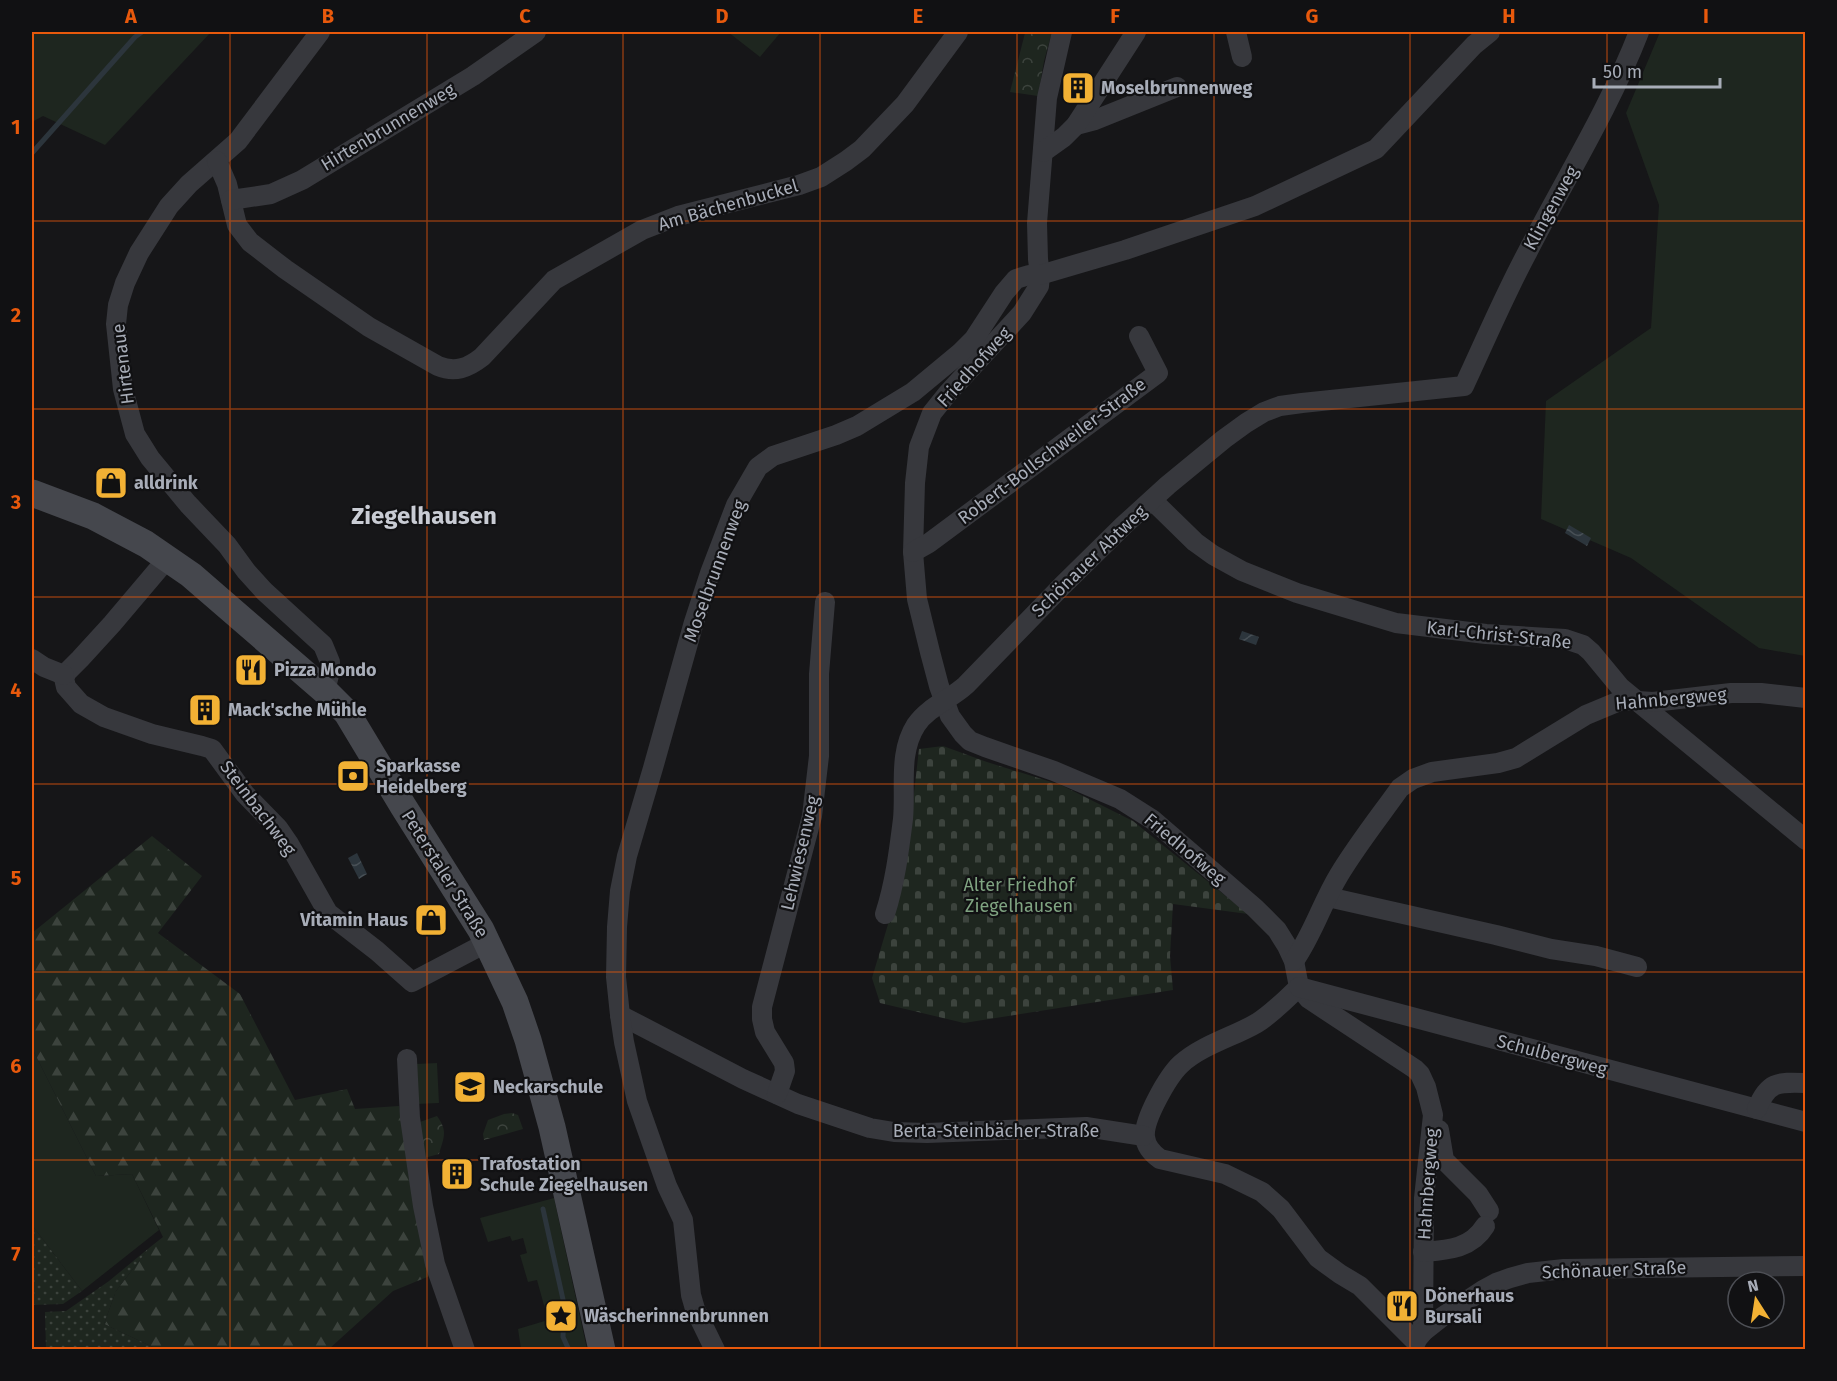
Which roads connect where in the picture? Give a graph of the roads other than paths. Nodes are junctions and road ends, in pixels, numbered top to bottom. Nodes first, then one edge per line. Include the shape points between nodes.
1 (320, 32) edge
2 (536, 32) edge
3 (958, 32) edge
4 (1062, 32) edge
5 (1136, 32) edge
6 (1236, 32) edge
7 (1490, 32) edge
8 (1639, 32) edge
9 (1242, 57) dead end
10 (1176, 87) dead end
11 (1081, 118) junction
12 (1043, 152) junction
13 (217, 161) junction
14 (231, 200) junction
15 (1040, 275) junction
16 (1138, 336) dead end
17 (1464, 386) joint
18 (32, 493) edge
19 (1152, 501) junction
20 (913, 552) junction
21 (167, 559) junction
22 (825, 602) dead end
23 (32, 659) edge
24 (64, 675) junction
25 (326, 691) junction
26 (1806, 698) edge
27 (1635, 700) junction
28 (945, 702) junction
29 (1806, 840) edge
30 (1328, 897) junction
31 (885, 914) dead end
32 (488, 942) junction
33 (1294, 961) junction
34 (1637, 967) dead end
35 (1299, 987) junction
36 (620, 1015) junction
37 (407, 1059) dead end
38 (1806, 1083) edge
39 (777, 1094) junction
40 (1757, 1109) junction
41 (1433, 1115) junction
42 (1806, 1122) edge
43 (1144, 1136) junction
44 (1423, 1252) junction
45 (1806, 1266) edge
46 (1418, 1341) edge
47 (465, 1350) edge
48 (602, 1350) edge
49 (715, 1350) edge

1 - 13 street, Hirtenaue via 238,141
2 - 14 street, Hirtenbrunnenweg via 473,76 302,180 271,194
3 - 14 street, Am Bächenbuckel via 905,104 846,161 800,185 678,216 642,230 554,280 482,357 460,369 447,370 428,361 369,327 285,269 244,235 237,225
4 - 12 street via 1047,98
5 - 11 street
6 - 9 street
7 - 15 street, Moselbrunnenweg via 1376,149 1255,206
8 - 17 street, Klingenweg via 1594,130 1526,254
10 - 11 street via 1095,120
11 - 12 street
12 - 15 street via 1037,223
13 - 14 street, Am Bächenbuckel
13 - 25 street, Hirtenaue via 169,206 125,283 116,324 123,389 135,434 150,458 264,591 323,645 330,662
15 - 20 street, Friedhofweg via 1036,292 1023,313 932,413 919,447
15 - 36 street, Moselbrunnenweg via 1017,279 974,339 913,392 857,426 773,456 758,467 744,491 694,622 627,856 615,951
16 - 20 street, Robert-Bollschweiler-Straße via 1158,373
17 - 19 street, Schönauer Abtweg via 1272,409 1224,439
18 - 21 main road, Peterstaler Straße via 100,519
19 - 27 street, Karl-Christ-Straße via 1213,555 1296,593 1415,626 1574,641 1591,652
19 - 28 street, Schönauer Abtweg via 971,681
20 - 28 street, Friedhofweg via 917,599
21 - 24 street
21 - 25 main road, Peterstaler Straße
22 - 39 street, Lehwiesenweg via 819,674 819,756 812,816 762,1007 765,1032 784,1063
23 - 24 street
24 - 32 street, Steinbachweg via 67,690 99,715 215,752 240,787 278,828 328,913 412,982
25 - 32 main road, Peterstaler Straße via 347,713
26 - 27 street, Hahnbergweg via 1731,693 1653,702
27 - 29 street, Karl-Christ-Straße
27 - 30 street, Hahnbergweg via 1622,700 1593,711 1516,758 1432,772 1407,783 1344,867
28 - 31 street, Schönauer Abtweg via 917,723 907,744 902,828 894,886
28 - 33 street, Friedhofweg via 957,727 970,741 1120,799 1153,820 1271,924
30 - 33 street, Hahnbergweg
30 - 34 street
32 - 48 main road, Peterstaler Straße via 515,1002 542,1087
33 - 35 street, Friedhofweg
35 - 40 street, Schulbergweg
35 - 41 street, Hahnbergweg via 1314,1003 1418,1071
35 - 43 street via 1266,1018 1180,1065 1160,1092
36 - 39 street, Berta-Steinbächer-Straße
36 - 49 street, Moselbrunnenweg via 637,1101 683,1220 691,1295
37 - 47 street via 410,1118 423,1206 435,1264
38 - 40 street via 1774,1084
39 - 43 street, Berta-Steinbächer-Straße via 841,1120 885,1131 957,1133 1086,1127
40 - 42 street, Schulbergweg
41 - 44 street, Hahnbergweg
41 - 44 street, Hahnbergweg via 1438,1121 1444,1160 1478,1194 1487,1219 1474,1240 1450,1249
43 - 46 street via 1149,1149 1160,1159 1225,1174 1262,1192 1289,1219 1313,1253 1360,1286
44 - 46 street, Hahnbergweg
45 - 46 street, Schönauer Straße via 1564,1269 1528,1273 1483,1290

